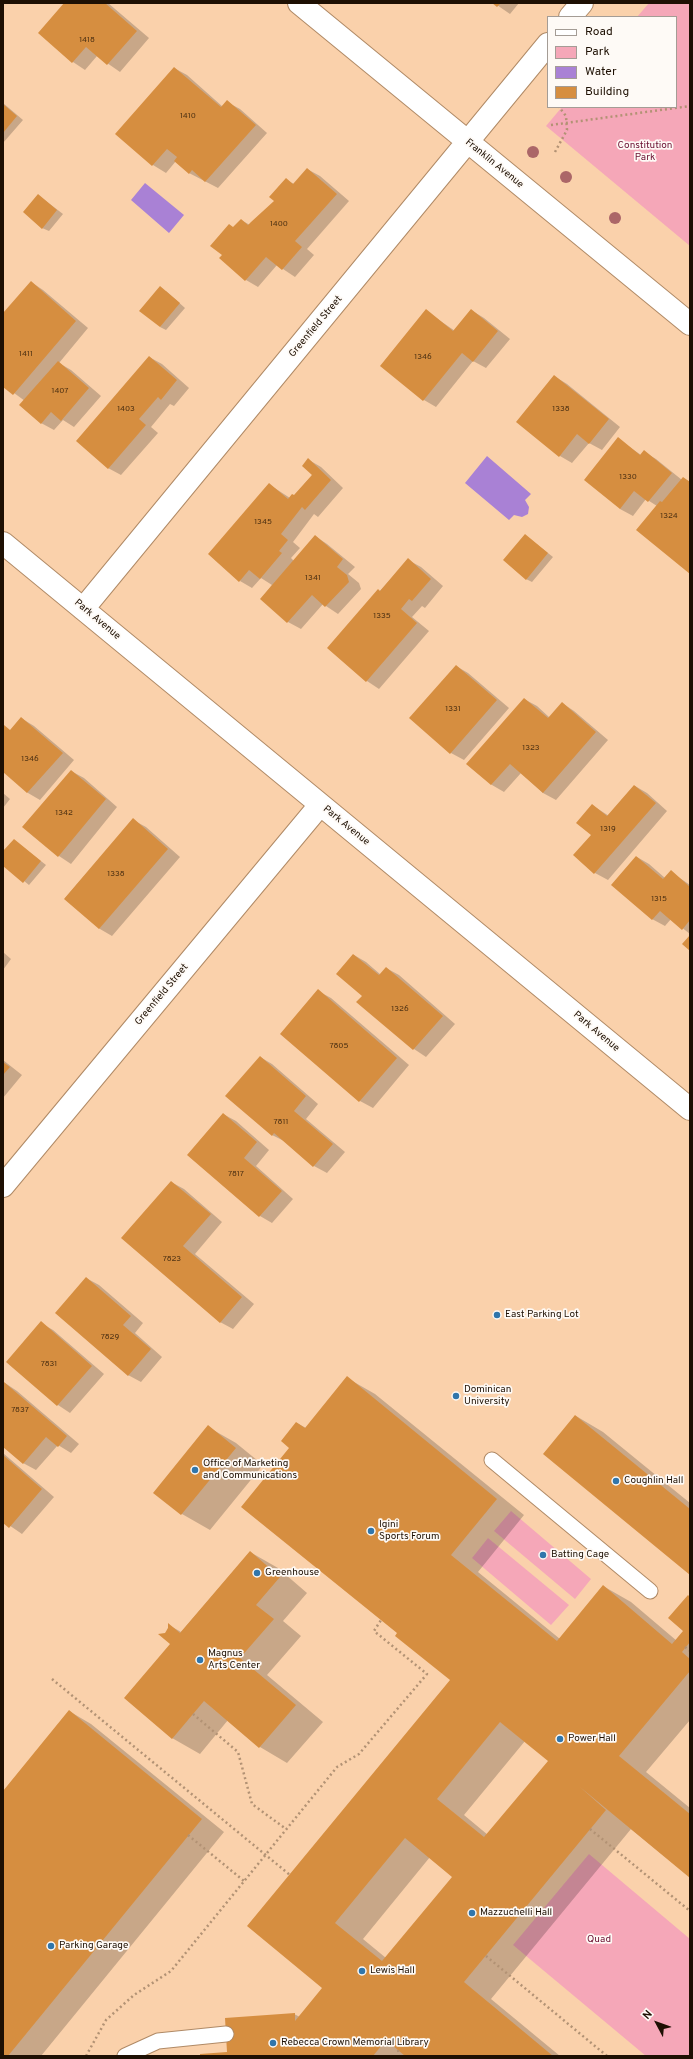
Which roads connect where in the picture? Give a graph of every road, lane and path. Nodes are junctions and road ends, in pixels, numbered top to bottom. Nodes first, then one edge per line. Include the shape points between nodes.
1 (299, 3) edge
2 (582, 3) edge
3 (571, 16) edge
4 (547, 45) edge
5 (690, 106) edge
6 (560, 108) edge
7 (675, 108) edge
8 (677, 108) edge
9 (567, 122) junction
10 (551, 125) dead end
11 (468, 142) junction
12 (555, 152) dead end
13 (690, 324) edge
14 (3, 543) edge
15 (83, 609) junction
16 (320, 805) junction
17 (690, 1109) edge
18 (3, 1186) edge
19 (492, 1460) dead end
20 (650, 1591) dead end
21 (381, 1620) dead end
22 (685, 1648) dead end
23 (690, 1651) edge
24 (52, 1679) dead end
25 (193, 1714) dead end
26 (590, 1828) dead end
27 (286, 1829) junction
28 (188, 1835) dead end
29 (265, 1855) junction
30 (290, 1875) dead end
31 (244, 1881) junction
32 (690, 1911) edge
33 (486, 1956) dead end
34 (226, 2034) dead end
35 (398, 2050) dead end
36 (86, 2056) edge
37 (125, 2056) edge
38 (400, 2056) edge
39 (607, 2056) edge

1 - 11 street, Franklin Avenue
2 - 3 street
4 - 11 street, Greenfield Street
5 - 8 path
6 - 9 path
7 - 9 path
9 - 10 path
9 - 12 path via 564,138
11 - 13 street, Franklin Avenue
11 - 15 street, Greenfield Street
14 - 15 street, Park Avenue
15 - 16 street, Park Avenue
16 - 17 street, Park Avenue
16 - 18 street, Greenfield Street
19 - 20 lane
21 - 27 path via 374,1631 427,1674 359,1754 337,1767
22 - 23 path
24 - 29 path
25 - 27 path via 238,1752 252,1804
26 - 32 path
27 - 29 path
28 - 31 path
29 - 30 path
29 - 31 path
31 - 36 path via 171,1971 134,1995 106,2020
33 - 39 path
34 - 37 lane via 158,2041
35 - 38 path

